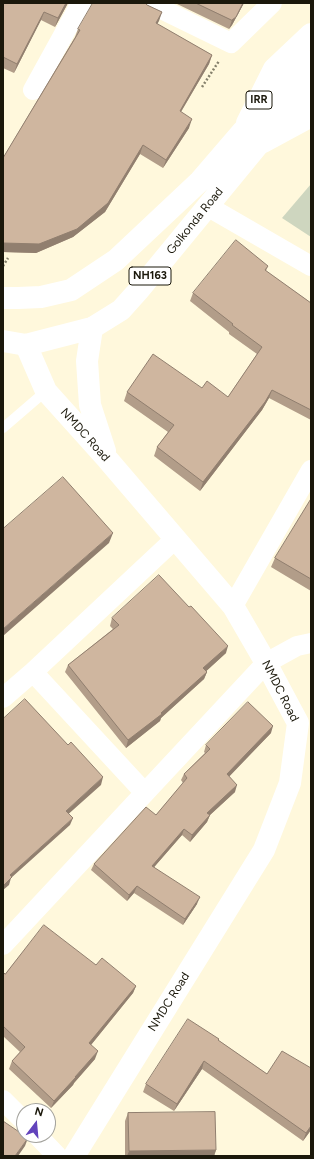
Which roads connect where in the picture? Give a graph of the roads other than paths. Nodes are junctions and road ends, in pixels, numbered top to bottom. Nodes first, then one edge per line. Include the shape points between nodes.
1 (81, 3) edge
2 (149, 3) edge
3 (272, 3) edge
4 (311, 34) edge
5 (311, 61) edge
6 (302, 88) edge
7 (33, 90) dead end
8 (311, 116) edge
9 (250, 138) junction
10 (207, 206) junction
11 (311, 266) edge
12 (3, 298) edge
13 (92, 328) junction
14 (3, 341) edge
15 (26, 345) junction
16 (46, 391) junction
17 (3, 428) edge
18 (108, 460) junction
19 (311, 470) edge
20 (175, 539) junction
21 (233, 606) junction
22 (311, 643) edge
23 (266, 663) junction
24 (33, 672) junction
25 (3, 698) edge
26 (145, 793) junction
27 (3, 945) edge
28 (3, 1100) edge
29 (16, 1113) edge
30 (45, 1143) edge
31 (57, 1156) edge
32 (74, 1156) edge

1 - 7 street
2 - 3 street via 231,43
4 - 9 main road, IRR via 274,69
5 - 6 main road, NH163
6 - 9 main road, NH163
8 - 9 main road
9 - 10 main road, Golkonda Road / NH163
9 - 12 main road, Golkonda Road / NH163 via 116,260 71,290 41,298
10 - 11 street
10 - 13 main road, Golkonda Road / NH163 via 121,310
13 - 15 main road, Golkonda Road / NH163
13 - 18 main road via 87,361 90,405
14 - 15 main road, Golkonda Road / NH163
15 - 16 main road, NMDC Road
16 - 17 lane
16 - 18 main road, NMDC Road
18 - 20 main road, NMDC Road
19 - 21 street
20 - 21 main road, NMDC Road
20 - 24 street
21 - 23 main road, NMDC Road
22 - 23 street via 297,646
23 - 26 street
23 - 32 main road, NMDC Road via 298,723 290,783 264,850
24 - 25 street
24 - 26 street
26 - 27 street
28 - 29 street
30 - 31 street

